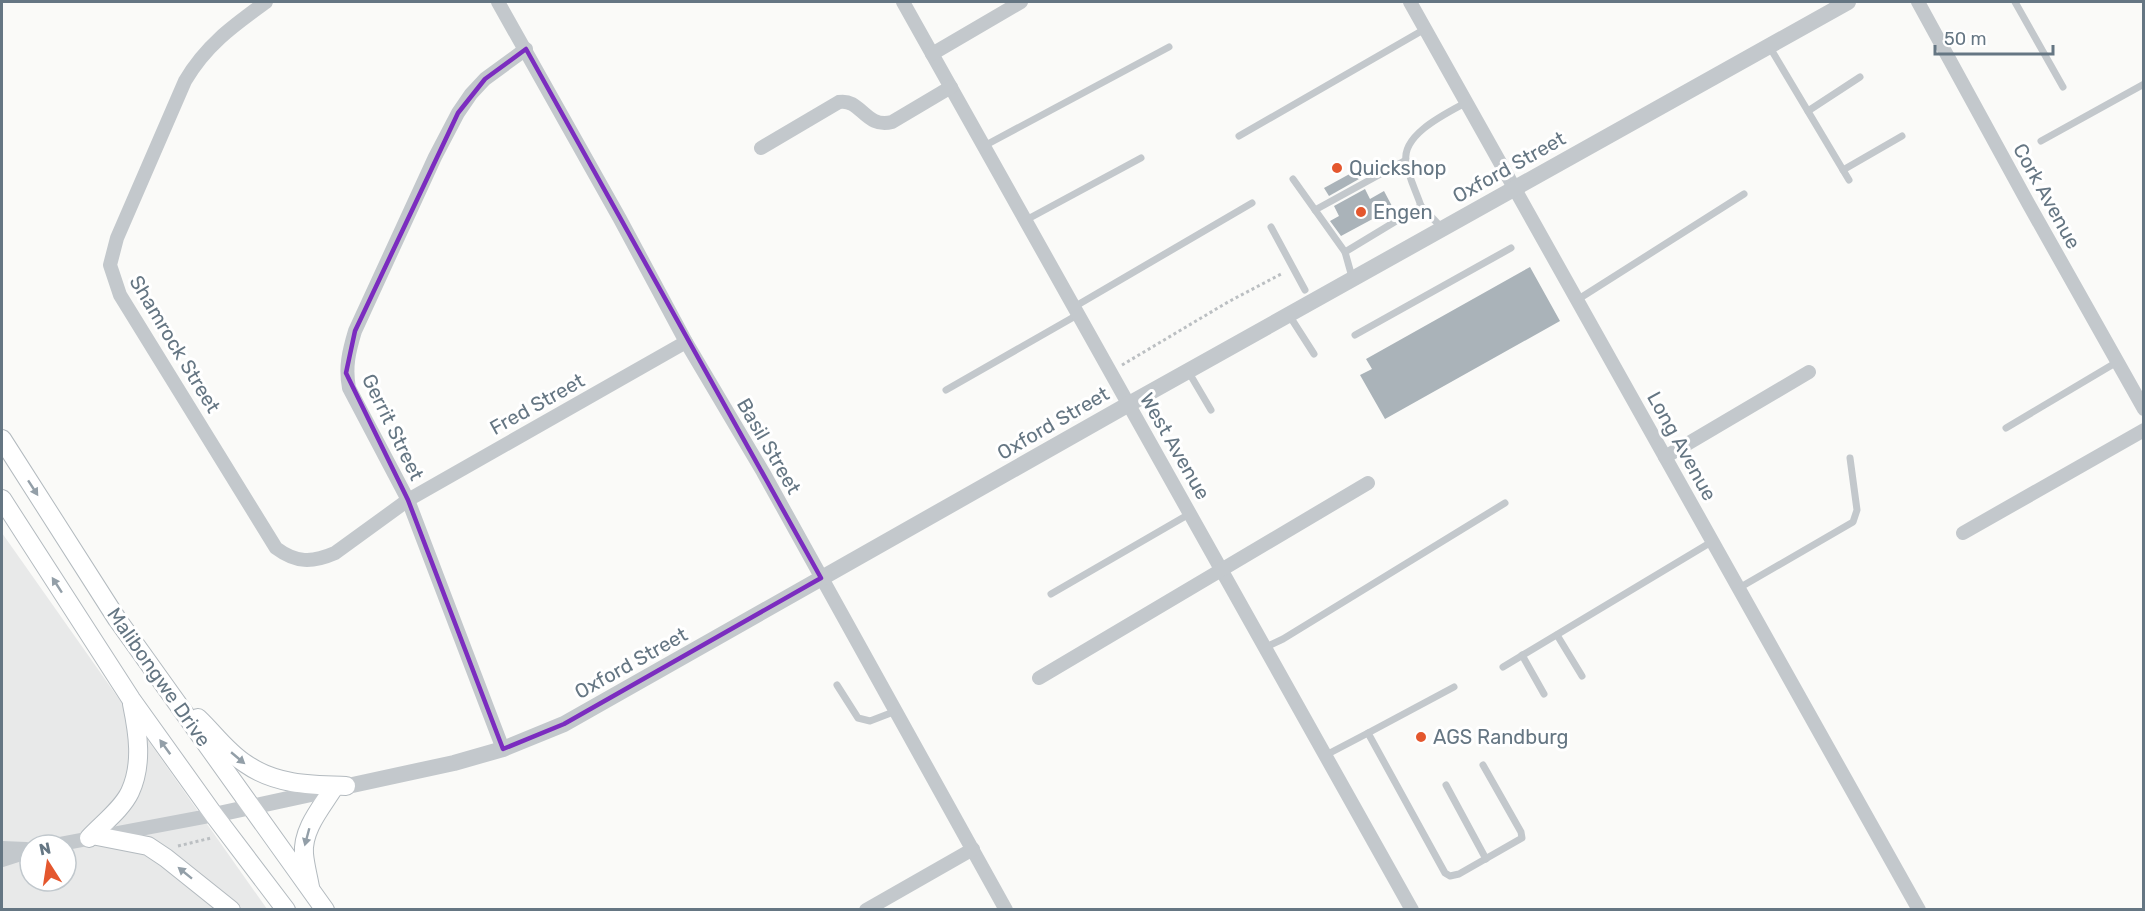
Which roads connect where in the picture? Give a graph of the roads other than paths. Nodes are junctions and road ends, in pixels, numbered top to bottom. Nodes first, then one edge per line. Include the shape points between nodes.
1 (266, 2) edge
2 (498, 2) edge
3 (903, 2) edge
4 (1021, 2) edge
5 (1410, 2) edge
6 (1848, 2) edge
7 (1918, 2) edge
8 (2014, 2) edge
9 (1425, 29) junction
10 (1769, 46) junction
11 (1169, 47) dead end
12 (526, 49) junction
13 (932, 54) junction
14 (1860, 77) dead end
15 (2144, 84) edge
16 (951, 87) junction
17 (2063, 87) dead end
18 (1467, 102) junction
19 (1808, 111) junction
20 (1239, 136) dead end
21 (1902, 136) dead end
22 (2041, 141) dead end
23 (984, 146) junction
24 (761, 148) dead end
25 (1141, 158) dead end
26 (1406, 160) junction
27 (1843, 170) junction
28 (1293, 179) dead end
29 (1849, 180) dead end
30 (1514, 189) junction
31 (1744, 194) dead end
32 (1252, 203) dead end
33 (1421, 206) junction
34 (1315, 210) junction
35 (1026, 220) junction
36 (1271, 227) dead end
37 (1442, 228) junction
38 (1511, 248) dead end
39 (1345, 252) junction
40 (1353, 280) junction
41 (1305, 290) dead end
42 (1577, 300) junction
43 (1077, 311) junction
44 (1289, 315) junction
45 (1355, 335) dead end
46 (686, 342) junction
47 (1314, 354) dead end
48 (2117, 362) junction
49 (1188, 371) junction
50 (1809, 372) dead end
51 (946, 390) dead end
52 (1129, 404) junction
53 (2144, 409) edge
54 (1211, 410) dead end
55 (2006, 428) dead end
56 (2144, 430) edge
57 (2, 439) edge
58 (1665, 457) junction
59 (1850, 458) dead end
60 (1368, 483) dead end
61 (2, 499) edge
62 (408, 500) junction
63 (1505, 503) dead end
64 (1191, 513) junction
65 (1964, 532) dead end
66 (1713, 541) junction
67 (1222, 570) junction
68 (821, 579) junction
69 (1739, 588) junction
70 (1051, 594) dead end
71 (1557, 634) junction
72 (1266, 646) junction
73 (1522, 655) junction
74 (1503, 667) dead end
75 (1582, 676) dead end
76 (1039, 678) dead end
77 (837, 685) dead end
78 (1454, 687) dead end
79 (166, 688) junction
80 (1544, 693) dead end
81 (131, 699) junction
82 (896, 711) junction
83 (1368, 732) junction
84 (503, 749) junction
85 (1326, 755) junction
86 (1483, 765) dead end
87 (1446, 785) dead end
88 (340, 787) junction
89 (251, 808) junction
90 (214, 815) junction
91 (93, 837) junction
92 (78, 840) edge
93 (2, 848) edge
94 (18, 849) edge
95 (973, 849) junction
96 (18, 854) edge
97 (2, 860) edge
98 (1486, 860) junction
99 (311, 892) junction
100 (231, 909) edge
101 (286, 909) edge
102 (325, 909) edge
103 (866, 909) edge
104 (1006, 909) edge
105 (1412, 909) edge
106 (1919, 909) edge

1 - 62 street, Shamrock Street via 208,48 185,81 117,238 110,265 112,274 120,295 267,537 281,552 297,560 323,558
2 - 12 street, Basil Street
3 - 13 street, West Avenue
4 - 13 street
5 - 9 street, Long Avenue
6 - 10 street, Oxford Street
7 - 48 street, Cork Avenue
8 - 17 lane
9 - 18 street, Long Avenue
9 - 20 lane
10 - 19 lane
10 - 30 street, Oxford Street
11 - 23 lane
12 - 46 street, Basil Street
12 - 62 street, Gerrit Street via 485,80 458,113 355,331 347,358 349,388
13 - 16 street, West Avenue
14 - 19 lane
15 - 22 lane
16 - 23 street, West Avenue
16 - 24 street via 886,124 874,122 851,103 839,102
18 - 26 lane via 1420,131 1406,150
18 - 30 street, Long Avenue
19 - 27 lane
21 - 27 lane
23 - 35 street, West Avenue
25 - 35 lane
26 - 33 lane
26 - 34 lane
27 - 29 lane
28 - 34 lane
30 - 37 street, Oxford Street
30 - 42 street, Long Avenue
31 - 42 lane
32 - 43 lane
33 - 37 lane
33 - 39 lane
34 - 39 lane
35 - 43 street, West Avenue
36 - 41 lane
37 - 40 street, Oxford Street
38 - 45 lane
39 - 40 lane
40 - 44 street, Oxford Street
42 - 58 street, Long Avenue
43 - 51 lane
43 - 52 street, West Avenue
44 - 47 lane
44 - 49 street, Oxford Street
46 - 62 street, Fred Street
46 - 68 street, Basil Street
48 - 53 street, Cork Avenue
48 - 55 lane
49 - 52 street, Oxford Street
49 - 54 lane
50 - 58 street
52 - 64 street, West Avenue
52 - 68 street, Oxford Street
56 - 65 street
57 -> 79 main road, Malibongwe Drive
58 - 66 street, Long Avenue
59 - 69 lane via 1857,510 1853,522
60 - 67 street
81 -> 61 main road, Malibongwe Drive
62 - 84 street, Gerrit Street
63 - 72 lane
64 - 67 street, West Avenue
64 - 70 lane
66 - 69 street, Long Avenue
66 - 71 lane
67 - 72 street, West Avenue
67 - 76 street
68 - 82 street, Basil Street
68 - 84 street, Oxford Street via 564,724
69 - 106 street, Long Avenue
71 - 73 lane
71 - 75 lane
72 - 85 street, West Avenue
73 - 74 lane
73 - 80 lane
77 - 82 lane via 858,718 870,721
78 - 83 lane
79 -> 88 main road via 227,748 259,772 300,785
79 - 89 main road, Malibongwe Drive
90 -> 81 main road, Malibongwe Drive
81 - 91 main road via 138,751 134,778 129,793
82 - 95 street, Basil Street
83 - 85 lane
83 - 98 lane via 1445,873 1454,876
84 - 88 street, Oxford Street
85 - 105 street, West Avenue
86 - 98 lane via 1522,835 1521,840
87 - 98 lane
88 - 89 street, Oxford Street
88 -> 99 main road via 304,841
89 - 90 street, Oxford Street
89 - 99 main road, Malibongwe Drive
90 - 91 street
90 - 101 main road, Malibongwe Drive
91 - 92 street
100 -> 91 main road via 148,846
93 - 94 street
95 - 103 street
95 - 104 street, Basil Street
96 - 97 street
99 - 102 main road, Malibongwe Drive

